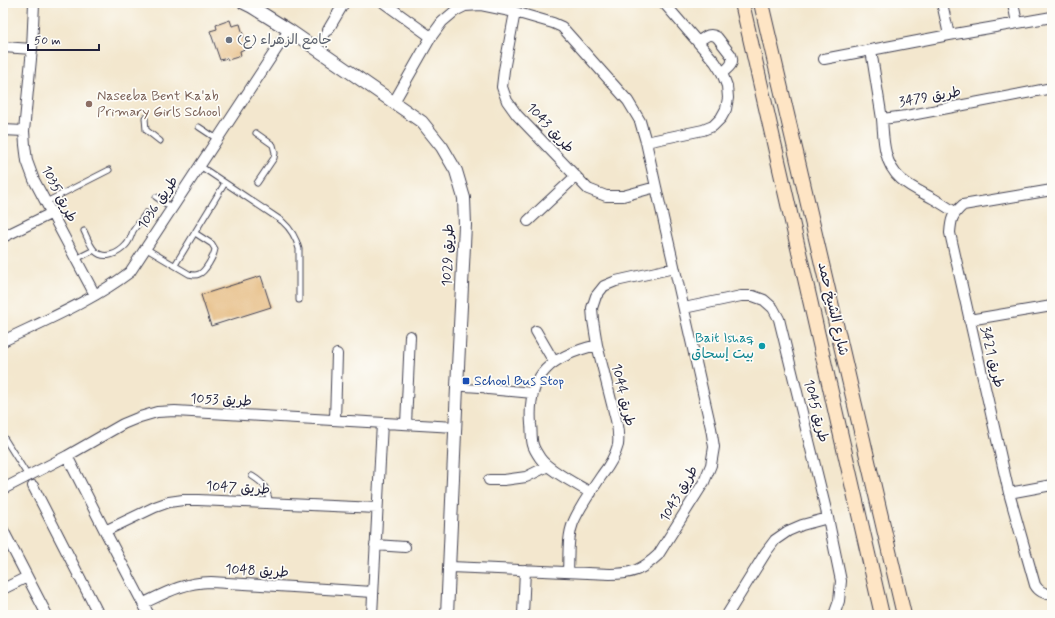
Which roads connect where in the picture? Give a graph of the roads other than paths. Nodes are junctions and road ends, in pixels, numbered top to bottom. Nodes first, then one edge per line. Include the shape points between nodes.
1 (34, 3) edge
2 (244, 3) edge
3 (344, 3) edge
4 (384, 3) edge
5 (664, 3) edge
6 (742, 3) edge
7 (761, 3) edge
8 (942, 3) edge
9 (1013, 3) edge
10 (515, 12) junction
11 (1052, 16) edge
12 (1017, 23) junction
13 (289, 30) junction
14 (328, 30) joint
15 (949, 35) junction
16 (431, 37) junction
17 (698, 42) junction
18 (3, 47) edge
19 (316, 48) junction
20 (32, 49) junction
21 (871, 50) junction
22 (824, 59) dead end
23 (722, 73) junction
24 (1052, 88) edge
25 (394, 102) junction
26 (145, 118) dead end
27 (882, 119) junction
28 (199, 127) dead end
29 (3, 130) edge
30 (24, 131) junction
31 (256, 133) dead end
32 (217, 139) junction
33 (160, 140) dead end
34 (646, 142) junction
35 (200, 166) junction
36 (109, 170) dead end
37 (576, 176) junction
38 (225, 183) junction
39 (257, 183) dead end
40 (656, 187) junction
41 (1052, 190) edge
42 (156, 197) dead end
43 (46, 202) junction
44 (171, 207) junction
45 (955, 212) junction
46 (52, 213) junction
47 (146, 213) dead end
48 (528, 221) dead end
49 (84, 231) dead end
50 (195, 233) junction
51 (3, 237) edge
52 (145, 248) junction
53 (94, 250) junction
54 (76, 259) junction
55 (175, 266) junction
56 (674, 268) junction
57 (95, 295) junction
58 (299, 300) dead end
59 (1052, 306) edge
60 (684, 308) junction
61 (969, 320) junction
62 (536, 331) dead end
63 (410, 336) dead end
64 (3, 341) edge
65 (597, 345) junction
66 (337, 354) dead end
67 (554, 362) junction
68 (457, 387) junction
69 (488, 389) joint
70 (533, 393) junction
71 (335, 420) junction
72 (382, 423) junction
73 (406, 424) junction
74 (455, 427) junction
75 (3, 436) edge
76 (67, 456) junction
77 (548, 466) junction
78 (28, 476) junction
79 (252, 476) dead end
80 (489, 480) dead end
81 (1052, 485) edge
82 (33, 486) dead end
83 (3, 489) edge
84 (1009, 492) junction
85 (591, 493) junction
86 (270, 504) junction
87 (377, 508) junction
88 (828, 518) junction
89 (3, 530) edge
90 (104, 531) junction
91 (375, 545) junction
92 (405, 546) dead end
93 (450, 567) junction
94 (525, 570) junction
95 (568, 572) junction
96 (27, 577) junction
97 (3, 589) edge
98 (373, 592) junction
99 (1052, 595) edge
100 (144, 603) junction
101 (47, 615) edge
102 (99, 615) edge
103 (150, 615) edge
104 (372, 615) edge
105 (447, 615) edge
106 (523, 615) edge
107 (727, 615) edge
108 (834, 615) edge
109 (882, 615) edge
110 (904, 615) edge

1 - 20 street, طريق 1035
2 - 13 street, طريق 1029
3 - 14 street
4 - 16 street
5 - 17 street
6 - 109 main road, شارع الشيخ حمد
7 - 110 main road, شارع الشيخ حمد
8 - 15 street
9 - 12 street
10 - 16 street, طريق 1043 via 481,5 465,6 442,22
10 - 34 street, طريق 1043 via 553,22 562,27 628,101 640,121
10 - 37 street, طريق 1043 via 502,87 507,101 517,115
11 - 12 street
12 - 15 street
13 - 19 street, طريق 1029
13 - 32 street, طريق 1036
14 - 19 street
15 - 21 street
16 - 25 street, طريق 1043
17 - 23 street
17 - 23 street via 709,35 715,35 731,55 732,64
18 - 20 street
19 - 25 street, طريق 1029
20 - 30 street, طريق 1035
21 - 22 street
21 - 27 street, طريق 3479
23 - 34 street via 728,98 726,109 713,126
24 - 27 street, طريق 3479
25 - 68 street, طريق 1029 via 422,122 442,146 456,171 464,198
26 - 33 lane via 146,130
27 - 45 street via 886,153 889,164 897,176
28 - 32 lane
29 - 30 street
30 - 43 street, طريق 1035 via 27,161
31 - 39 lane via 273,145 275,153
32 - 35 street, طريق 1036
34 - 40 street, طريق 1043
35 - 38 lane
35 - 44 street, طريق 1036
36 - 43 lane
37 - 40 street, طريق 1043 via 588,189 606,196 623,196
37 - 48 street
38 - 50 lane
38 - 58 lane via 282,221 291,230 298,249
40 - 56 street, طريق 1043
41 - 45 street via 963,205
42 - 44 lane
43 - 46 street, طريق 1035
44 - 52 street, طريق 1036
45 - 61 street, طريق 3421 via 950,220 950,233
46 - 51 street
46 - 54 street, طريق 1035
47 - 53 lane via 122,250 104,255
49 - 53 lane
50 - 55 lane
50 - 55 lane via 212,244 215,249 213,256 201,274 189,274
52 - 55 lane
52 - 57 street, طريق 1036 via 130,272
53 - 54 lane
54 - 57 street, طريق 1035
56 - 60 street, طريق 1043
56 - 65 street, طريق 1044 via 604,286 596,296 592,308
57 - 64 street, طريق 1036
59 - 61 street
60 - 88 street, طريق 1045 via 741,296 753,296 764,300 773,308 778,319
60 - 95 street, طريق 1043 via 712,428 714,446 711,465 704,482 658,555 648,564 637,571 624,574
61 - 84 street, طريق 3421
62 - 67 street
63 - 73 street
65 - 67 street via 565,355
65 - 85 street, طريق 1044 via 616,420 618,445
66 - 71 street
67 - 70 street via 540,376
68 - 69 street
68 - 74 street, طريق 1029
69 - 70 street
70 - 77 street via 530,413 533,445
71 - 72 street, طريق 1053
71 - 76 street, طريق 1053 via 157,412 123,424
72 - 73 street, طريق 1053
72 - 87 street
73 - 74 street, طريق 1053
74 - 93 street, طريق 1029
75 - 78 lane
76 - 78 street, طريق 1053
76 - 90 street
77 - 80 street via 526,477
77 - 85 street
78 - 83 street, طريق 1053
79 - 86 lane via 265,486
81 - 84 street
82 - 102 street
84 - 99 street, طريق 3421 via 1037,590
85 - 95 street, طريق 1044 via 572,528
86 - 87 street, طريق 1047
86 - 90 street, طريق 1047 via 198,500 169,502
87 - 91 street
88 - 107 street via 802,524 775,540
88 - 108 street, طريق 1045 via 841,581
89 - 96 street
90 - 100 street
91 - 92 street
91 - 98 street
93 - 94 street, طريق 1043
93 - 105 street, طريق 1029
94 - 95 street, طريق 1043
94 - 106 street
96 - 97 street
96 - 101 street
98 - 100 street, طريق 1048 via 211,582 170,590
98 - 104 street
100 - 103 street

